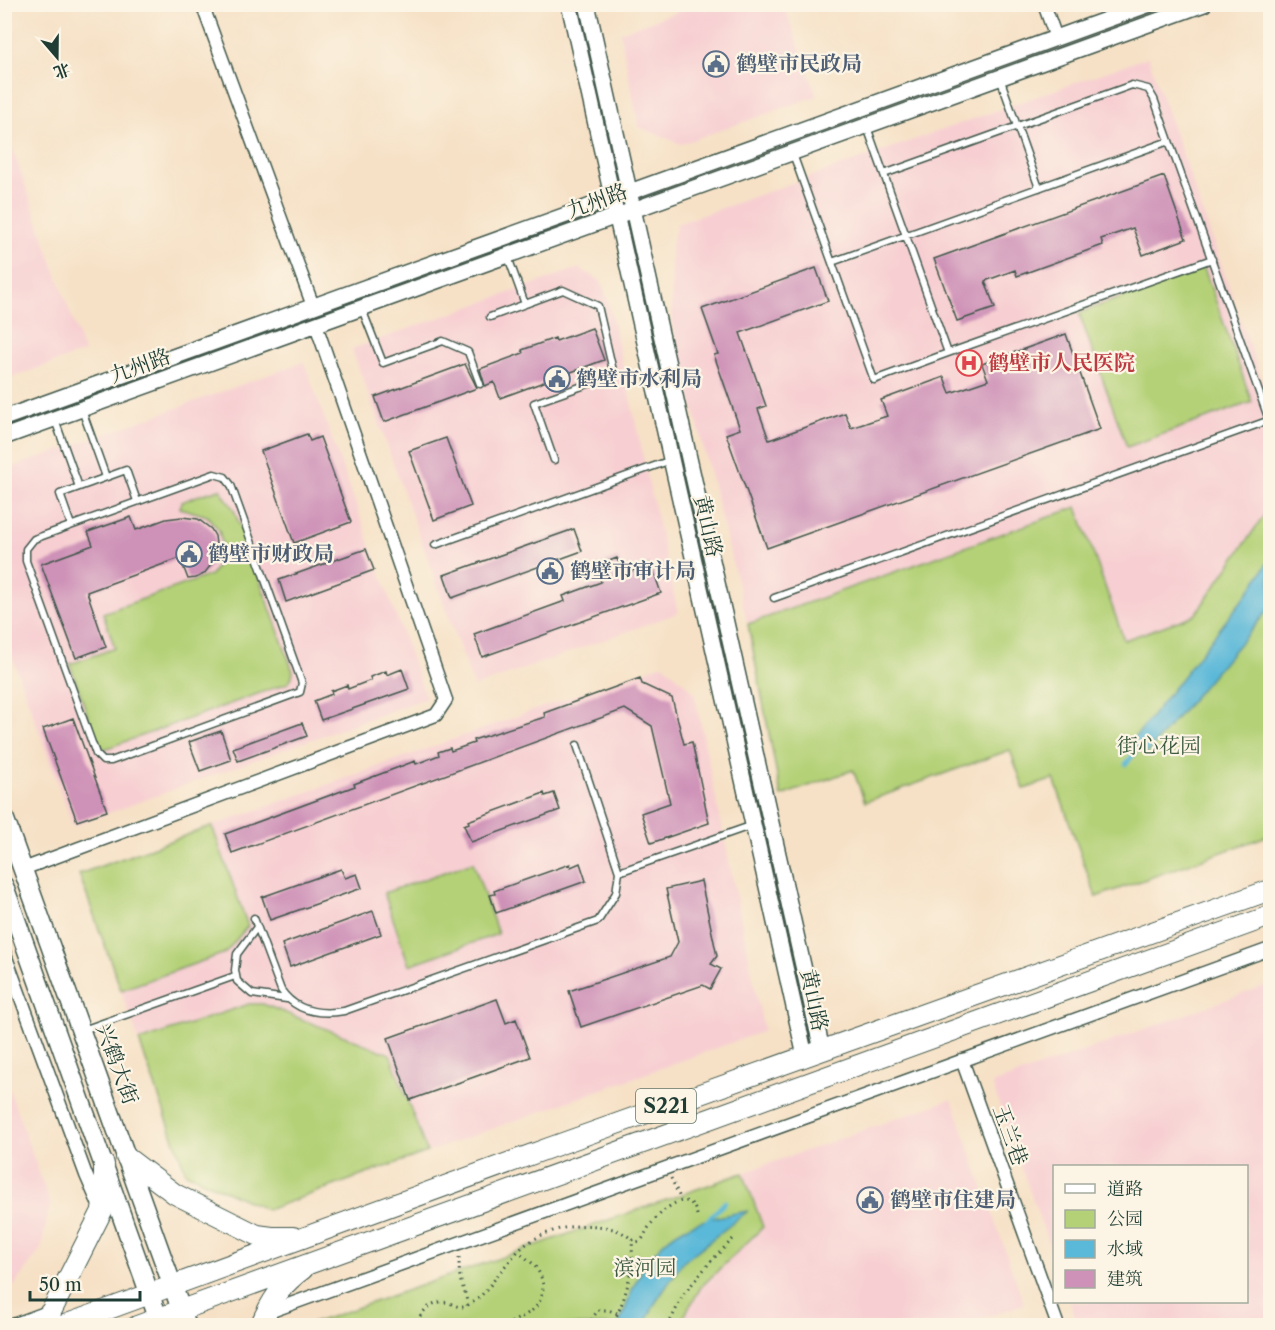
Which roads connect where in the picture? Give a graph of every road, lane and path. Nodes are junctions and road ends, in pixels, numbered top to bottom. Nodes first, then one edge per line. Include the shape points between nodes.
1 (202, 4) edge
2 (569, 4) edge
3 (587, 4) edge
4 (1044, 4) edge
5 (1150, 4) edge
6 (1204, 4) edge
7 (1056, 38) junction
8 (1000, 78) junction
9 (867, 126) junction
10 (1017, 126) junction
11 (1169, 141) junction
12 (793, 153) junction
13 (884, 174) junction
14 (1039, 188) junction
15 (630, 192) junction
16 (613, 198) junction
17 (634, 210) junction
18 (617, 217) junction
19 (906, 235) junction
20 (507, 256) junction
21 (1212, 259) junction
22 (832, 262) junction
23 (525, 304) junction
24 (313, 306) junction
25 (362, 308) junction
26 (490, 317) dead end
27 (316, 325) junction
28 (948, 353) junction
29 (480, 384) dead end
30 (82, 410) junction
31 (4, 418) edge
32 (55, 419) junction
33 (1270, 420) edge
34 (4, 437) edge
35 (554, 460) dead end
36 (672, 460) junction
37 (106, 477) junction
38 (79, 487) junction
39 (137, 501) junction
40 (71, 525) junction
41 (435, 545) dead end
42 (774, 598) dead end
43 (576, 745) dead end
44 (4, 818) edge
45 (753, 825) junction
46 (23, 869) junction
47 (619, 872) junction
48 (4, 886) edge
49 (1270, 890) edge
50 (1270, 916) edge
51 (254, 918) dead end
52 (257, 927) junction
53 (1270, 949) edge
54 (4, 952) edge
55 (8, 975) edge
56 (235, 976) junction
57 (286, 999) junction
58 (81, 1031) junction
59 (813, 1053) junction
60 (962, 1060) junction
61 (126, 1157) junction
62 (104, 1164) junction
63 (667, 1168) junction
64 (681, 1200) junction
65 (102, 1211) junction
66 (697, 1215) dead end
67 (304, 1237) junction
68 (734, 1238) dead end
69 (632, 1239) junction
70 (458, 1243) junction
71 (517, 1252) junction
72 (317, 1260) junction
73 (172, 1285) junction
74 (150, 1293) junction
75 (467, 1306) junction
76 (617, 1314) junction
77 (57, 1318) edge
78 (184, 1318) edge
79 (263, 1320) edge
80 (160, 1322) edge
81 (10, 1326) edge
82 (39, 1326) edge
83 (137, 1326) edge
84 (413, 1326) edge
85 (506, 1326) edge
86 (593, 1326) edge
87 (611, 1326) edge
88 (668, 1326) edge
89 (1058, 1326) edge

1 - 24 street
2 - 16 street, 黄山路
3 - 15 street, 黄山路
4 - 7 street
5 - 7 street, 九州路
6 - 8 street, 九州路
7 - 15 street, 九州路
8 - 9 street, 九州路
8 - 10 lane
9 - 12 street, 九州路
9 - 13 lane
10 - 11 lane via 1132,85 1148,89
10 - 13 lane
10 - 14 lane
11 - 14 lane
11 - 21 lane
12 - 17 street, 九州路
12 - 22 lane
13 - 19 lane
14 - 19 lane
15 - 16 street, 九州路
15 - 17 street, 黄山路
16 - 18 street, 黄山路
16 - 24 street, 九州路
17 - 18 street, 九州路
17 - 59 street, 黄山路
18 - 20 street, 九州路
18 - 36 street, 黄山路
19 - 22 lane
19 - 28 lane
20 - 23 lane
20 - 25 street, 九州路
21 - 28 lane
21 - 33 lane
22 - 28 lane via 874,380
23 - 26 lane
23 - 35 lane via 563,290 598,306 614,375 534,403
24 - 31 street, 九州路
25 - 27 street, 九州路
25 - 29 lane via 383,363 443,341 468,352
27 - 30 street, 九州路
27 - 46 street via 446,700 442,708 436,715
30 - 32 street, 九州路
30 - 37 lane
32 - 34 street, 九州路
32 - 38 lane
33 - 42 lane
36 - 41 lane
36 - 45 street, 黄山路
37 - 38 lane
37 - 39 lane via 126,470
38 - 40 lane via 60,494
39 - 40 lane
39 - 40 lane via 214,474 225,477 302,682 300,692 103,761 96,754 26,561 26,549 34,539
43 - 47 lane
44 - 46 main road, 兴鹤大街
45 - 47 lane
45 - 59 street, 黄山路
46 - 58 main road, 兴鹤大街
47 - 57 lane via 616,893 598,921 344,1011 306,1011
48 - 62 main road
49 - 59 main road, S221
50 - 72 main road, S221
51 - 52 lane
52 - 56 lane via 237,954
52 - 57 lane
53 - 60 street
54 - 55 street
55 - 65 street
56 - 57 lane via 252,994
56 - 58 lane
58 - 61 main road, 兴鹤大街
59 - 67 main road, S221
60 - 63 street
60 - 89 street, 玉兰巷
61 - 67 main road via 175,1194 257,1235
61 - 73 main road, 兴鹤大街
62 - 65 main road
62 - 74 main road
63 - 64 path
63 - 70 street
64 - 66 path via 689,1201
64 - 69 path via 664,1210 641,1241
65 - 77 main road
67 - 73 main road, S221
68 - 88 path via 683,1294
69 - 71 path via 617,1230 594,1225 571,1227 541,1235
69 - 76 path via 633,1261
70 - 75 path
70 - 79 street
71 - 75 path via 495,1281
71 - 85 path via 540,1275 543,1296 527,1314
72 - 78 main road, S221
72 - 79 main road via 292,1277 273,1298
73 - 74 main road, S221
73 - 78 main road, 兴鹤大街
74 - 77 main road, S221
74 - 80 main road
75 - 84 path via 439,1302 429,1305
76 - 86 path via 598,1310 592,1319
76 - 87 path
77 - 81 street
77 - 82 main road
78 - 80 main road, S221
80 - 83 main road, S221

